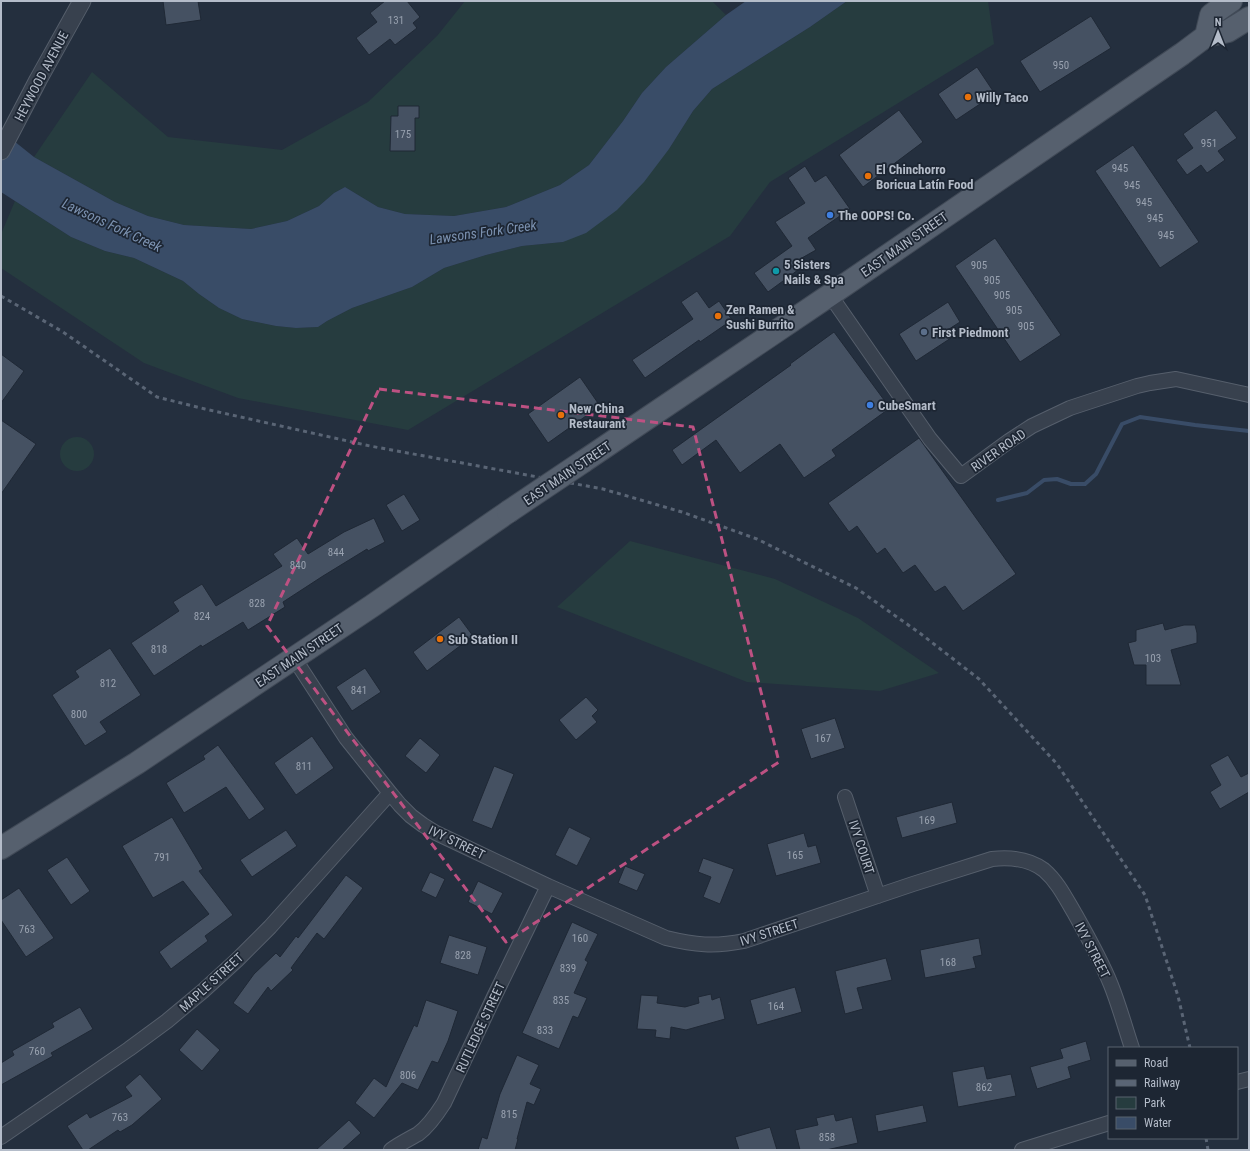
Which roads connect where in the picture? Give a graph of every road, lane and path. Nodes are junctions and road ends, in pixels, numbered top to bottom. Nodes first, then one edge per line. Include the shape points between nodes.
1 (82, 1) edge
2 (1230, 2) edge
3 (1247, 23) edge
4 (1206, 36) junction
5 (1, 151) edge
6 (830, 295) junction
7 (1249, 395) edge
8 (294, 658) junction
9 (390, 793) junction
10 (845, 797) dead end
11 (1, 848) edge
12 (548, 886) junction
13 (878, 896) junction
14 (1132, 1047) edge
15 (1108, 1123) edge
16 (1, 1138) edge
17 (391, 1150) edge
18 (1022, 1150) edge

1 - 5 street, HEYWOOD AVENUE
2 - 3 street
2 - 4 main road via 1211,15
3 - 4 main road, EAST MAIN STREET
4 - 6 main road, EAST MAIN STREET
6 - 7 street, RIVER ROAD via 930,439 961,476 1032,426 1070,408 1137,386 1176,379
6 - 8 main road, EAST MAIN STREET, bridge
8 - 9 street, IVY STREET via 346,738
8 - 11 main road, EAST MAIN STREET via 137,763
9 - 12 street, IVY STREET via 411,816 436,833
9 - 16 street, MAPLE STREET via 270,927 237,960 167,1021
10 - 13 street, IVY COURT
12 - 13 street, IVY STREET via 666,938 706,945 747,941
12 - 17 street, RUTLEDGE STREET via 444,1103 427,1126
13 - 14 street, IVY STREET via 992,859 1018,859 1043,870 1061,889 1096,953 1111,984
15 - 18 street

